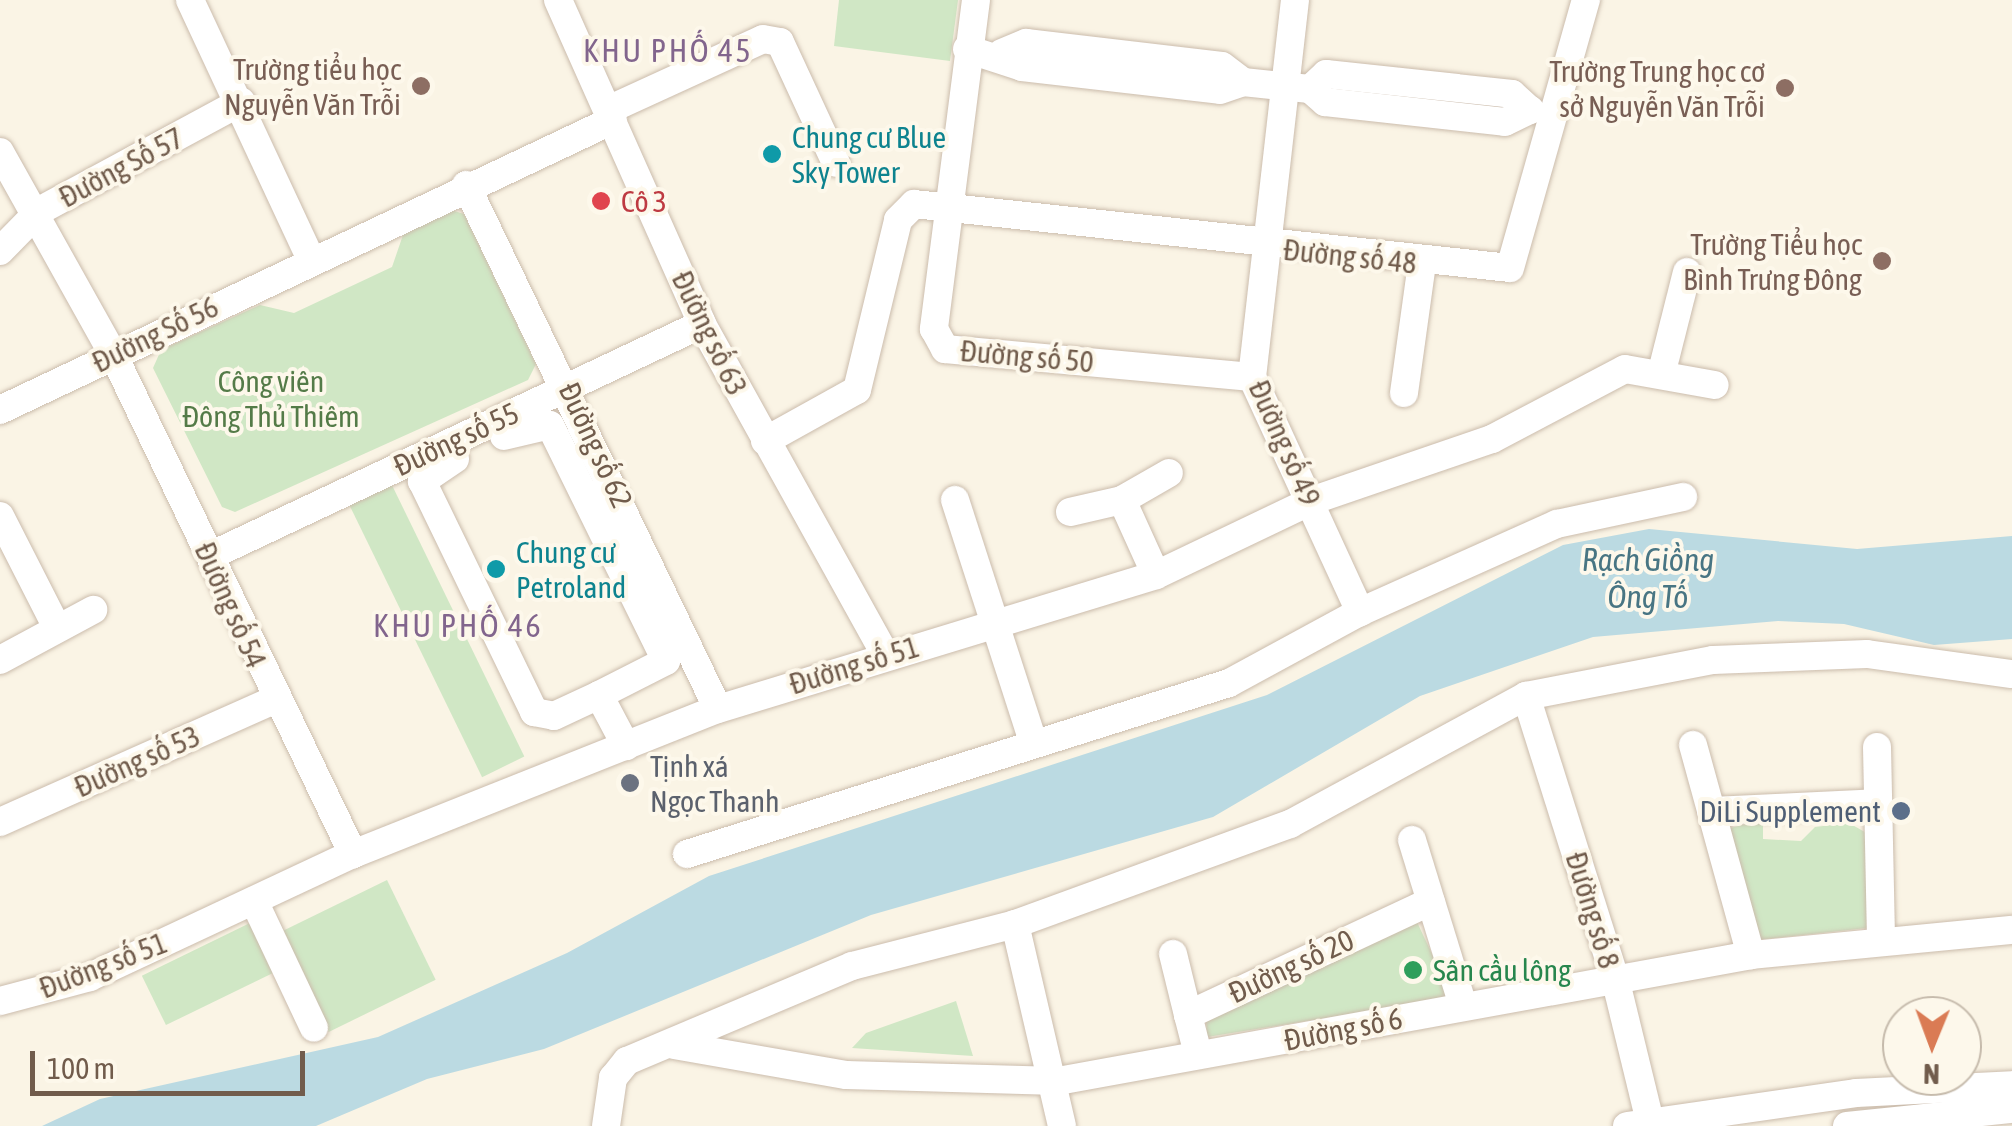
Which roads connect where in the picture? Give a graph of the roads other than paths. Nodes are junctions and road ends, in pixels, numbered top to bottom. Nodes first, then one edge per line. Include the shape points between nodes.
1 (190, 0) edge
2 (558, 0) edge
3 (976, 0) edge
4 (1276, 0) edge
5 (1294, 0) edge
6 (1586, 0) edge
7 (967, 49) junction
8 (1276, 86) junction
9 (241, 102) junction
10 (1543, 112) junction
11 (610, 115) junction
12 (0, 152) edge
13 (836, 163) dead end
14 (466, 185) junction
15 (947, 209) junction
16 (39, 211) junction
17 (1256, 246) junction
18 (6, 248) edge
19 (310, 257) junction
20 (1422, 264) junction
21 (1687, 272) dead end
22 (702, 324) junction
23 (113, 354) junction
24 (1662, 372) junction
25 (1242, 376) junction
26 (569, 385) junction
27 (1715, 385) dead end
28 (1404, 392) dead end
29 (0, 410) edge
30 (499, 428) junction
31 (765, 441) junction
32 (1170, 473) dead end
33 (1683, 497) dead end
34 (955, 500) dead end
35 (1122, 500) junction
36 (1310, 501) junction
37 (1070, 512) dead end
38 (0, 516) edge
39 (634, 527) junction
40 (608, 539) junction
41 (210, 556) junction
42 (26, 570) junction
43 (1156, 574) junction
44 (0, 582) edge
45 (93, 610) dead end
46 (1360, 612) junction
47 (1001, 622) junction
48 (57, 628) junction
49 (885, 654) junction
50 (0, 660) edge
51 (2012, 674) edge
52 (599, 695) junction
53 (1526, 696) junction
54 (274, 700) junction
55 (678, 707) dead end
56 (718, 709) junction
57 (622, 738) junction
58 (1034, 744) junction
59 (1693, 745) dead end
60 (1877, 746) dead end
61 (1878, 803) junction
62 (1711, 811) junction
63 (0, 822) edge
64 (1412, 840) dead end
65 (353, 854) junction
66 (686, 854) dead end
67 (254, 900) junction
68 (1431, 901) junction
69 (1016, 924) junction
70 (2012, 930) edge
71 (1880, 936) junction
72 (1173, 954) dead end
73 (1751, 954) junction
74 (1615, 978) junction
75 (0, 1001) edge
76 (1463, 1006) junction
77 (1188, 1015) junction
78 (743, 1018) junction
79 (314, 1028) dead end
80 (674, 1044) junction
81 (1198, 1054) junction
82 (760, 1060) junction
83 (1058, 1081) junction
84 (2012, 1085) edge
85 (2012, 1109) edge
86 (1643, 1124) edge
87 (606, 1126) edge
88 (1062, 1126) edge
89 (1847, 1126) edge

1 - 9 street
2 - 11 street, Đường số 63
3 - 7 street
4 - 8 street
5 - 8 street, Đường số 49
6 - 10 street, Đường số 48
7 - 8 street via 1062,72 1220,90
7 - 15 street
8 - 10 street via 1325,102 1505,122
8 - 17 street, Đường số 49
9 - 16 street, Đường Số 57
9 - 19 street
10 - 20 street, Đường số 48 via 1510,268
11 - 13 street, Đường Số 56 via 763,39 780,42
11 - 14 street, Đường Số 56
11 - 22 street, Đường số 63
12 - 16 street
14 - 19 street, Đường Số 56
14 - 26 street, Đường số 62
15 - 17 street, Đường số 48
15 - 25 street, Đường số 50 via 934,329 945,348
15 - 31 street, Đường số 48 via 914,204 898,220 856,390
16 - 18 street, Đường Số 57
16 - 23 street
17 - 20 street, Đường số 48
17 - 25 street, Đường số 49
19 - 23 street, Đường Số 56
20 - 28 street
21 - 24 street
22 - 26 street, Đường số 55
22 - 31 street, Đường số 63
23 - 29 street, Đường Số 56
23 - 41 street, Đường số 54
24 - 27 street, Đường số 51
24 - 36 street, Đường số 51 via 1625,369 1492,439
25 - 36 street, Đường số 49
26 - 30 street, Đường số 55
26 - 39 street, Đường số 62
30 - 40 street via 550,425
30 - 41 street, Đường số 55
30 - 52 street via 422,482 534,712 554,716
31 - 49 street, Đường số 63
32 - 35 street
33 - 46 street via 1558,524
34 - 47 street
35 - 37 street
35 - 43 street
36 - 43 street, Đường số 51
36 - 46 street, Đường số 49
38 - 42 street
39 - 40 street
39 - 56 street, Đường số 62
40 - 52 street via 666,661
41 - 54 street, Đường số 54
42 - 44 street
42 - 48 street
43 - 47 street, Đường số 51
45 - 48 street
46 - 58 street via 1229,683
47 - 49 street, Đường số 51
47 - 58 street
48 - 50 street
49 - 56 street, Đường số 51
51 - 53 street via 1867,654 1809,656 1618,673
52 - 57 street
53 - 69 street via 1290,824
53 - 74 street, Đường số 8
54 - 63 street, Đường số 53
54 - 65 street, Đường số 54
55 - 57 street
56 - 57 street, Đường số 51
57 - 65 street, Đường số 51
58 - 66 street
59 - 62 street
60 - 61 street
61 - 62 street
61 - 71 street
62 - 73 street
64 - 68 street
65 - 67 street, Đường số 51
67 - 75 street, Đường số 51 via 90,976
67 - 79 street
68 - 76 street
68 - 77 street, Đường số 20
69 - 78 street via 852,966
69 - 83 street
70 - 71 street, Đường số 6
71 - 73 street, Đường số 6
72 - 77 street
73 - 74 street, Đường số 6
74 - 76 street, Đường số 6
74 - 86 street, Đường số 8
76 - 81 street, Đường số 6
77 - 81 street
78 - 80 street
78 - 82 street via 746,1046
80 - 82 street, Đường số 6
80 - 87 street via 627,1061 612,1078
81 - 83 street, Đường số 6
82 - 83 street, Đường số 6 via 846,1075
83 - 88 street
84 - 86 street via 1856,1093
85 - 89 street

